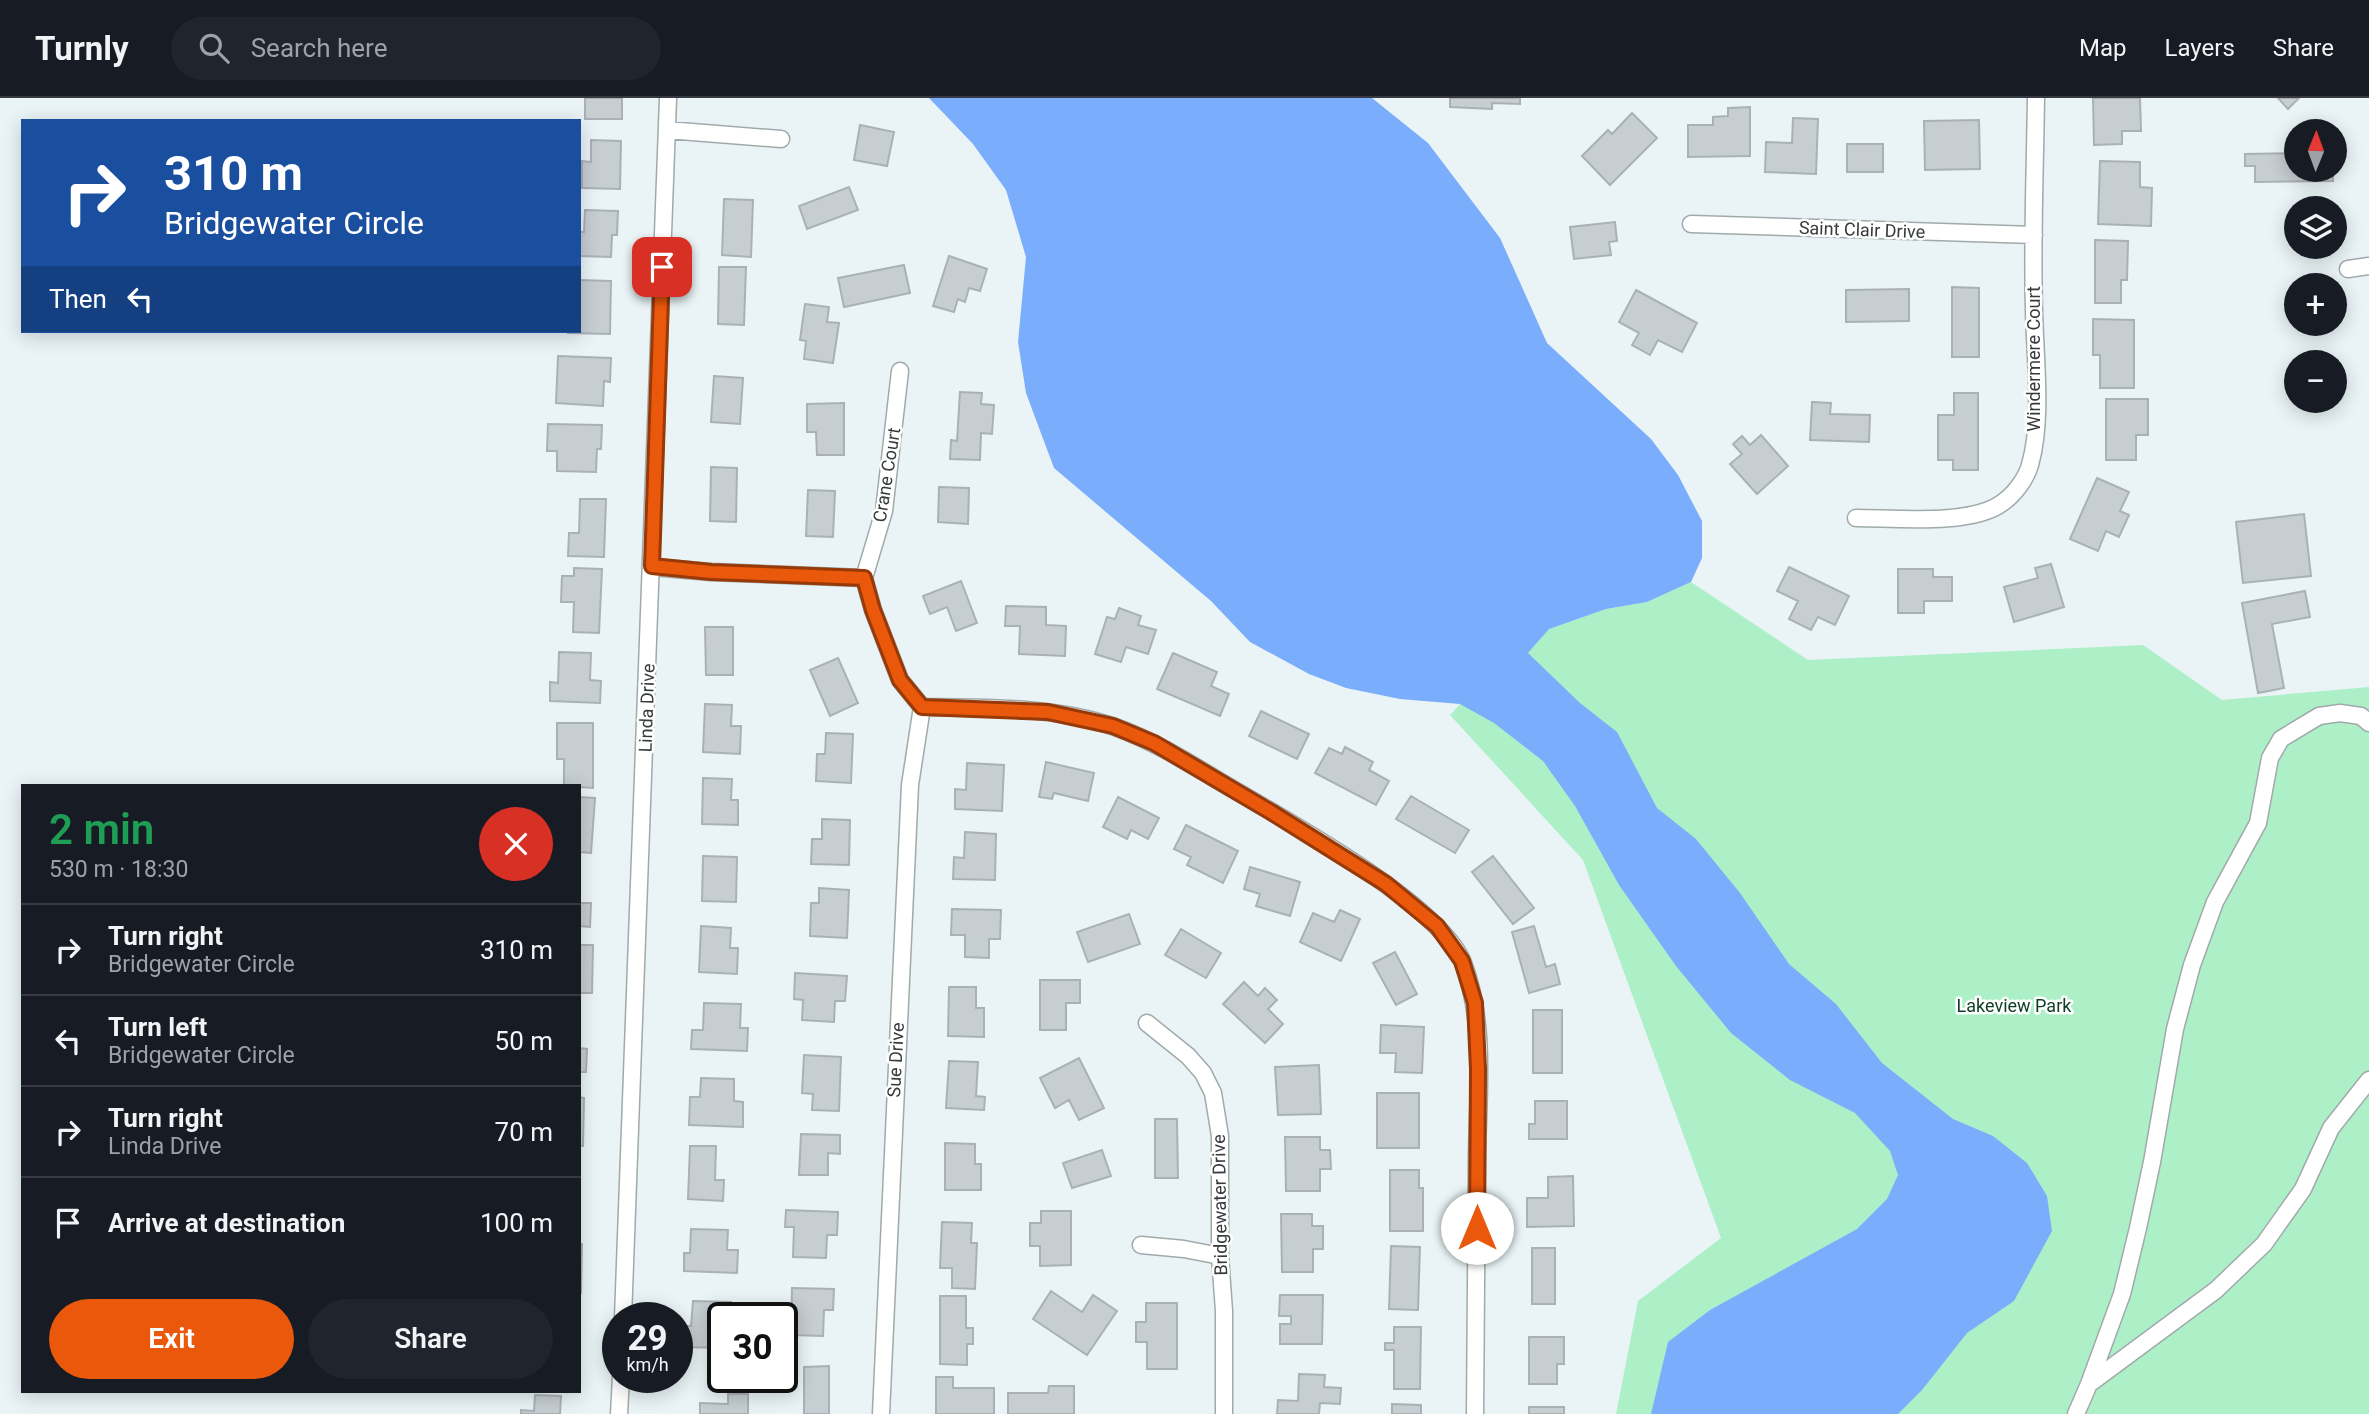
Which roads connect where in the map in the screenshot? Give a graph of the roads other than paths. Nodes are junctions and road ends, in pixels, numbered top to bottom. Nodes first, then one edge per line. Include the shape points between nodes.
1 (668, 98) edge
2 (2036, 98) edge
3 (667, 130) junction
4 (781, 138) dead end
5 (1690, 224) dead end
6 (2034, 235) junction
7 (2369, 266) edge
8 (2348, 269) dead end
9 (900, 371) dead end
10 (1856, 518) dead end
11 (652, 566) junction
12 (864, 578) junction
13 (922, 707) junction
14 (2369, 723) edge
15 (1147, 1023) dead end
16 (2369, 1080) edge
17 (1141, 1245) dead end
18 (1220, 1256) junction
19 (624, 1302) edge
20 (2089, 1384) junction
21 (620, 1393) edge
22 (619, 1414) edge
23 (881, 1414) edge
24 (1224, 1414) edge
25 (1475, 1414) edge
26 (2076, 1414) edge

1 - 3 street, Linda Drive
2 - 6 street, Windermere Court
3 - 4 street
3 - 11 street, Linda Drive
5 - 6 street, Saint Clair Drive
6 - 10 street, Windermere Court via 2036,420 2030,466 2019,486 2002,503 1981,514
7 - 8 street
9 - 12 street, Crane Court via 884,511
11 - 12 street
11 - 19 street, Linda Drive
12 - 13 street via 900,680
13 - 23 street, Sue Drive via 910,785
13 - 25 street via 1048,712 1113,726 1154,743 1386,884 1451,943 1462,961 1475,1003 1477,1042
14 - 20 street via 2361,716 2340,713 2319,716 2281,739 2270,758 2258,823 2215,902 2192,965 2122,1294
15 - 18 street, Bridgewater Drive via 1188,1056 1213,1093 1220,1136
16 - 20 street via 2330,1128 2303,1189 2264,1244 2216,1290
17 - 18 street
18 - 24 street, Bridgewater Drive
20 - 26 street
21 - 22 street

